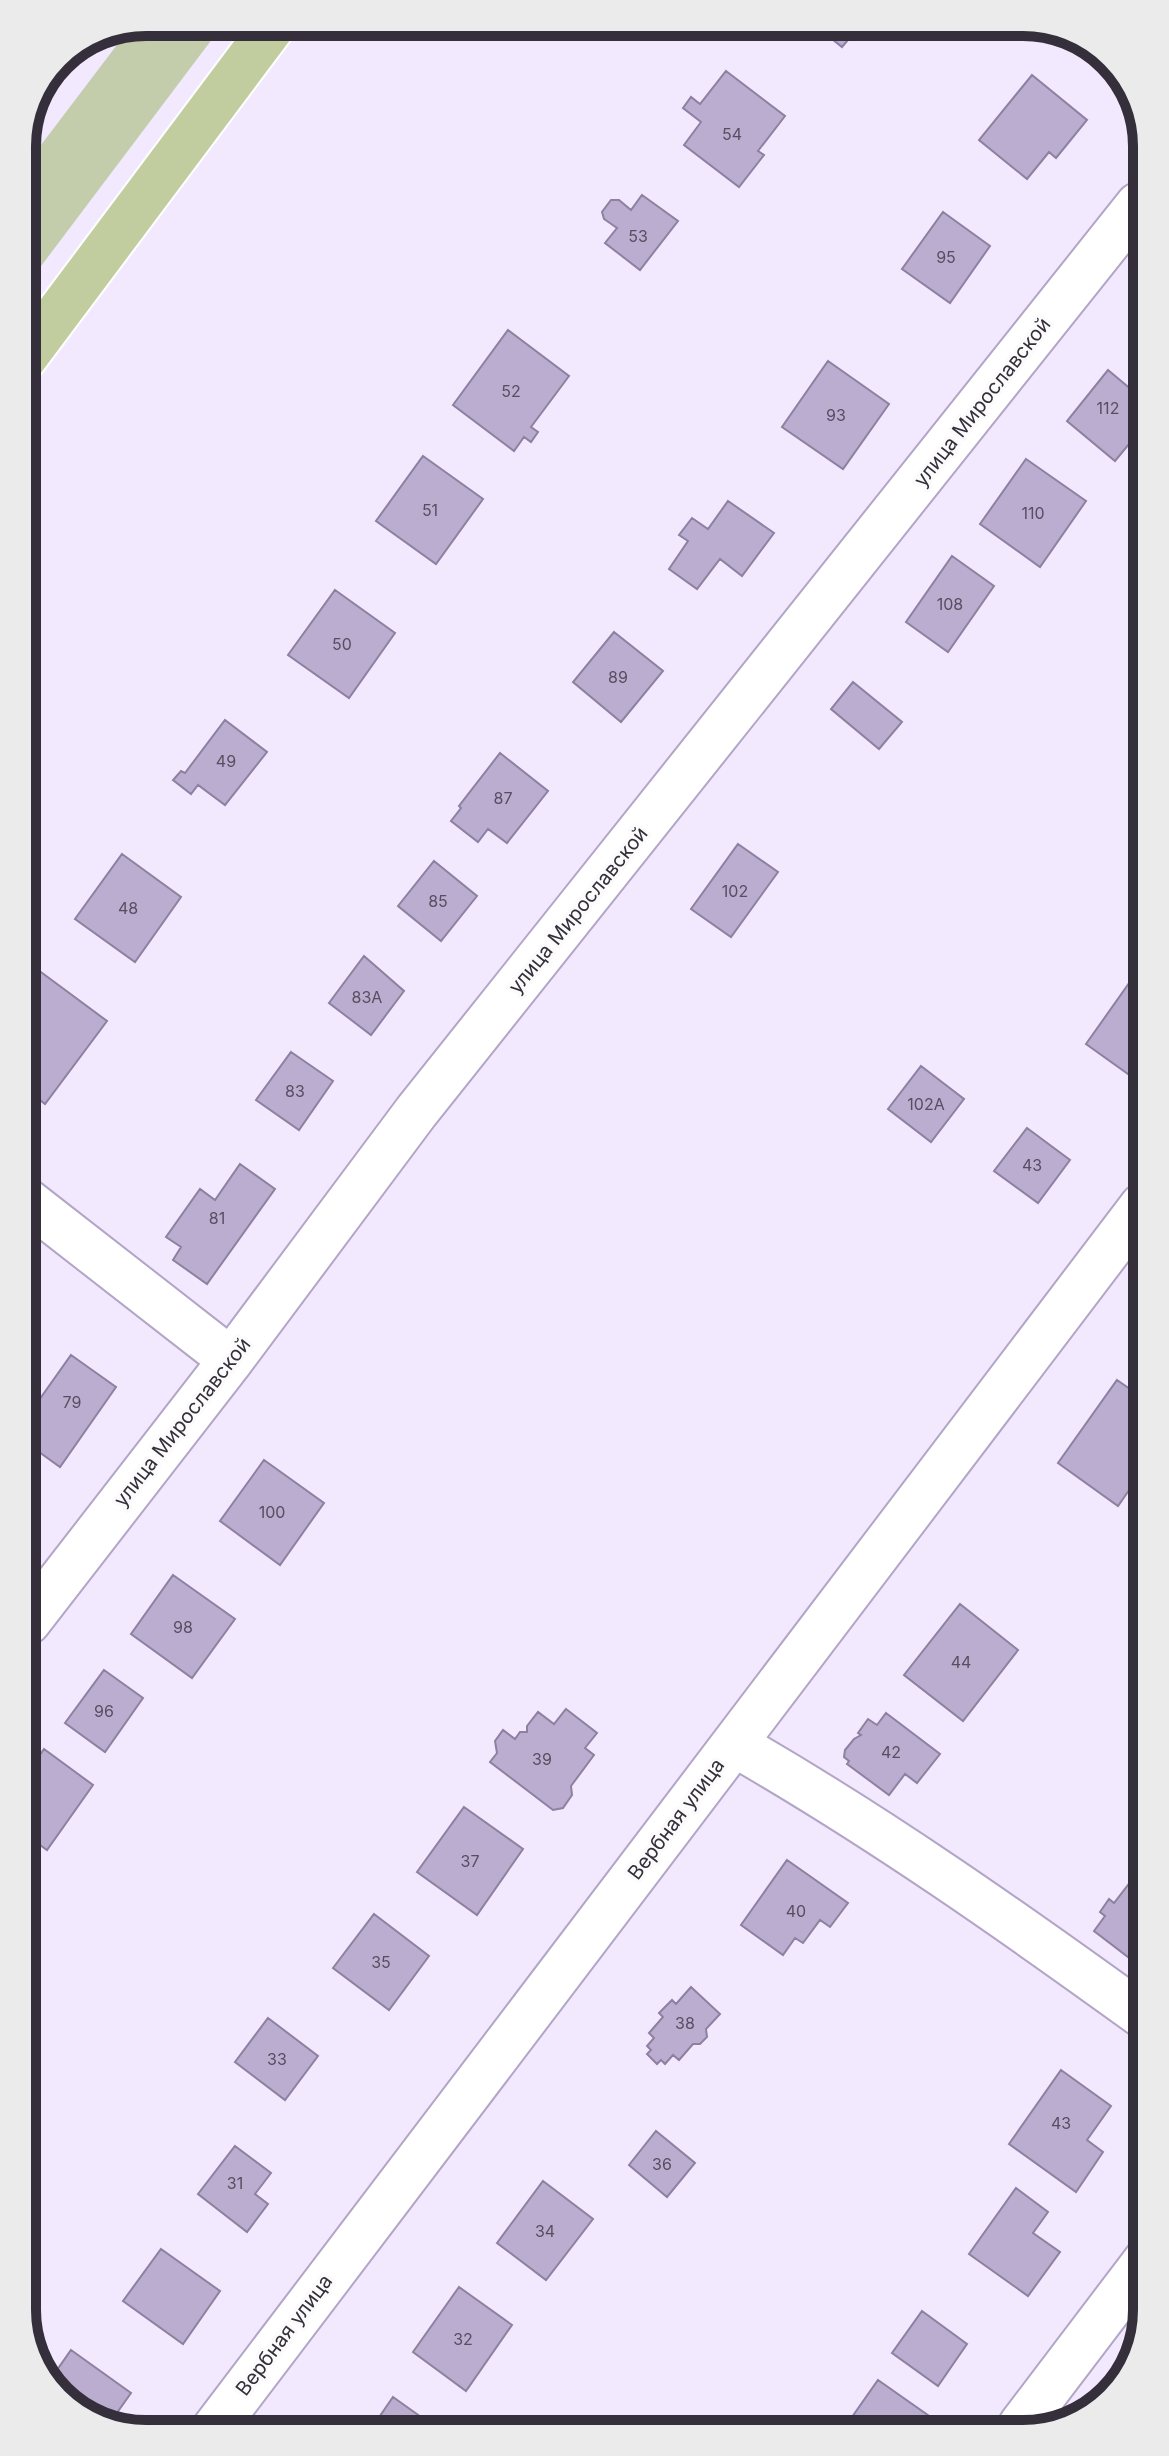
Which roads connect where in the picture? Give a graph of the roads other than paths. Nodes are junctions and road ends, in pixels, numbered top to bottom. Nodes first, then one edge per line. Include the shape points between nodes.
1 (266, 36) edge
2 (1133, 211) edge
3 (36, 343) edge
4 (36, 1208) edge
5 (1133, 1218) edge
6 (231, 1360) junction
7 (36, 1612) edge
8 (734, 1744) junction
9 (1133, 2009) edge
10 (1133, 2277) edge
11 (221, 2420) edge
12 (1025, 2420) edge

1 - 3 main road
2 - 6 street, улица Мирославской via 416,1112
4 - 6 street
5 - 8 street, Вербная улица
6 - 7 street, улица Мирославской
8 - 9 street via 820,1793
8 - 11 street, Вербная улица
10 - 12 street

